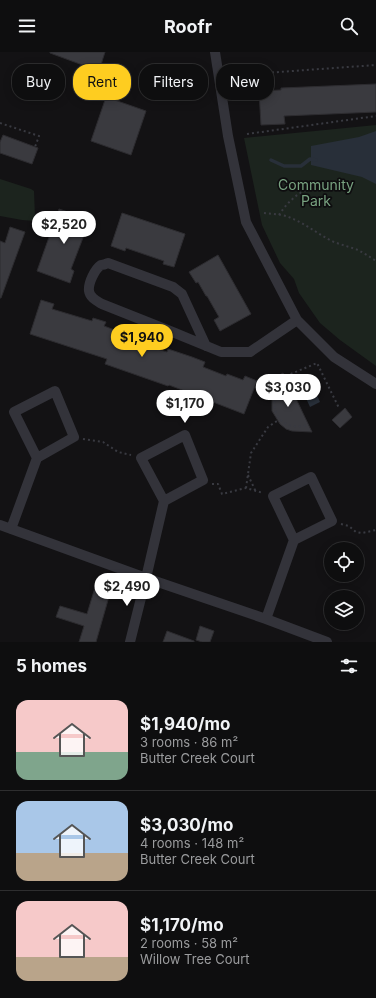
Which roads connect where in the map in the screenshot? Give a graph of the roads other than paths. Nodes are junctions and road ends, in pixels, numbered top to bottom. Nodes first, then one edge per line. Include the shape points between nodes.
1 (215, 52) edge
2 (297, 320) junction
3 (206, 346) junction
4 (376, 384) edge
5 (37, 458) junction
6 (164, 501) junction
7 (0, 525) edge
8 (11, 529) junction
9 (294, 540) junction
10 (146, 578) junction
11 (266, 619) junction
12 (130, 642) edge
13 (327, 642) edge

1 - 2 street via 228,136 246,222
2 - 3 street via 250,352 221,352
2 - 4 street via 334,357
3 - 3 street via 182,294 173,287 108,264 102,265 93,275 89,285 93,299
5 - 5 street via 74,437 54,391 14,412
5 - 8 street
6 - 6 street via 203,480 185,435 141,458
6 - 10 street
7 - 8 street
8 - 10 street
9 - 9 street via 332,521 312,477 273,496
9 - 11 street
10 - 11 street
10 - 12 street
11 - 13 street

